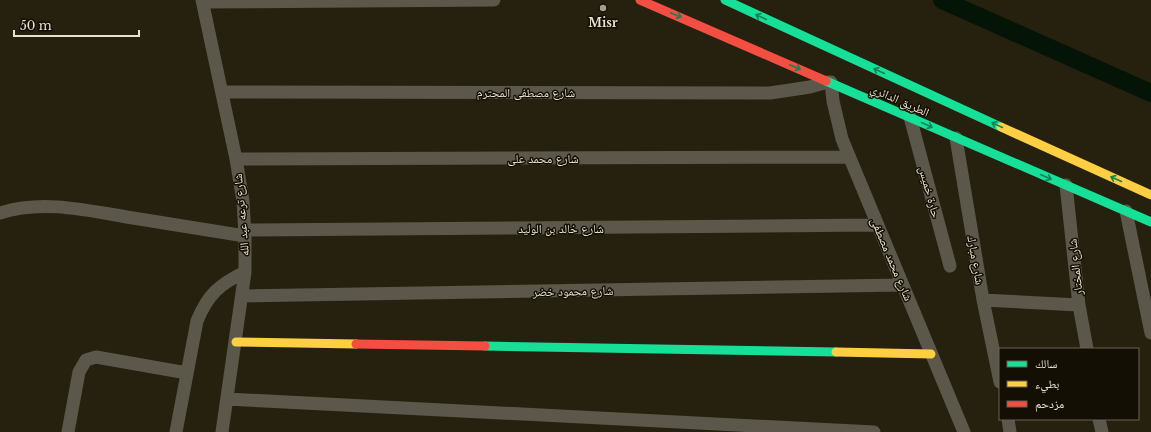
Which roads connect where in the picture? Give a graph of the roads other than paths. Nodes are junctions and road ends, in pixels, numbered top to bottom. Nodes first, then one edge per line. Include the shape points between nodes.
1 (494, 0) edge
2 (640, 0) edge
3 (725, 0) edge
4 (203, 1) edge
5 (830, 82) junction
6 (222, 92) junction
7 (910, 117) junction
8 (956, 138) junction
9 (849, 157) junction
10 (236, 159) junction
11 (1066, 185) junction
12 (1151, 195) edge
13 (1126, 211) junction
14 (0, 213) edge
15 (1151, 222) edge
16 (878, 225) junction
17 (245, 233) junction
18 (950, 266) dead end
19 (245, 272) junction
20 (903, 285) junction
21 (242, 296) junction
22 (983, 300) junction
23 (1079, 305) junction
24 (1151, 333) edge
25 (236, 342) junction
26 (1087, 348) edge
27 (931, 354) junction
28 (187, 373) junction
29 (999, 377) edge
30 (227, 399) junction
31 (1008, 420) edge
32 (1099, 420) edge
33 (68, 432) edge
34 (176, 432) edge
35 (222, 432) edge
36 (874, 432) edge
37 (964, 432) edge
38 (1010, 432) edge
39 (1102, 432) edge

1 - 4 street
2 -> 5 main road, الطريق الدائري
12 -> 3 main road, الطريق الدائري via 1022,140
4 - 6 street, شارع ترعه عبد الله
5 - 6 street, شارع مصطفى المحترم via 810,88 770,93
5 - 7 main road, الطريق الدائري
5 - 9 street, شارع محمد مصطفى via 837,120
6 - 10 street, شارع ترعه عبد الله
7 -> 8 main road, الطريق الدائري
7 - 18 street, حارة خميس
8 -> 11 main road, الطريق الدائري via 1016,160
8 - 22 street, شارع مبارك
9 - 10 street, شارع محمد على
9 - 16 street, شارع محمد مصطفى
10 - 17 street, شارع ترعه عبد الله
11 - 13 main road, الطريق الدائري
11 - 23 street, شارع المختار
13 - 15 main road, الطريق الدائري
13 - 24 street
14 - 17 street, شارع خالد بن الوليد via 12,209 67,207
16 - 17 street, شارع خالد بن الوليد
16 - 20 street, شارع محمد مصطفى
17 - 19 street, شارع ترعه عبد الله
19 - 21 street, شارع ترعه عبد الله
19 - 28 street via 225,283 203,306 197,321
20 - 21 street, شارع محمود خضر
20 - 27 street, شارع محمد مصطفى
21 - 25 street, شارع ترعه عبد الله
22 - 23 street
22 - 29 street, شارع مبارك
23 - 26 street, شارع المختار
25 - 27 main road
25 - 30 street, شارع ترعه عبد الله
27 - 37 street, شارع محمد مصطفى
28 - 33 street via 96,357 86,360 79,372
28 - 34 street
30 - 35 street, شارع ترعه عبد الله
30 - 36 street
31 - 38 street
32 - 39 street

